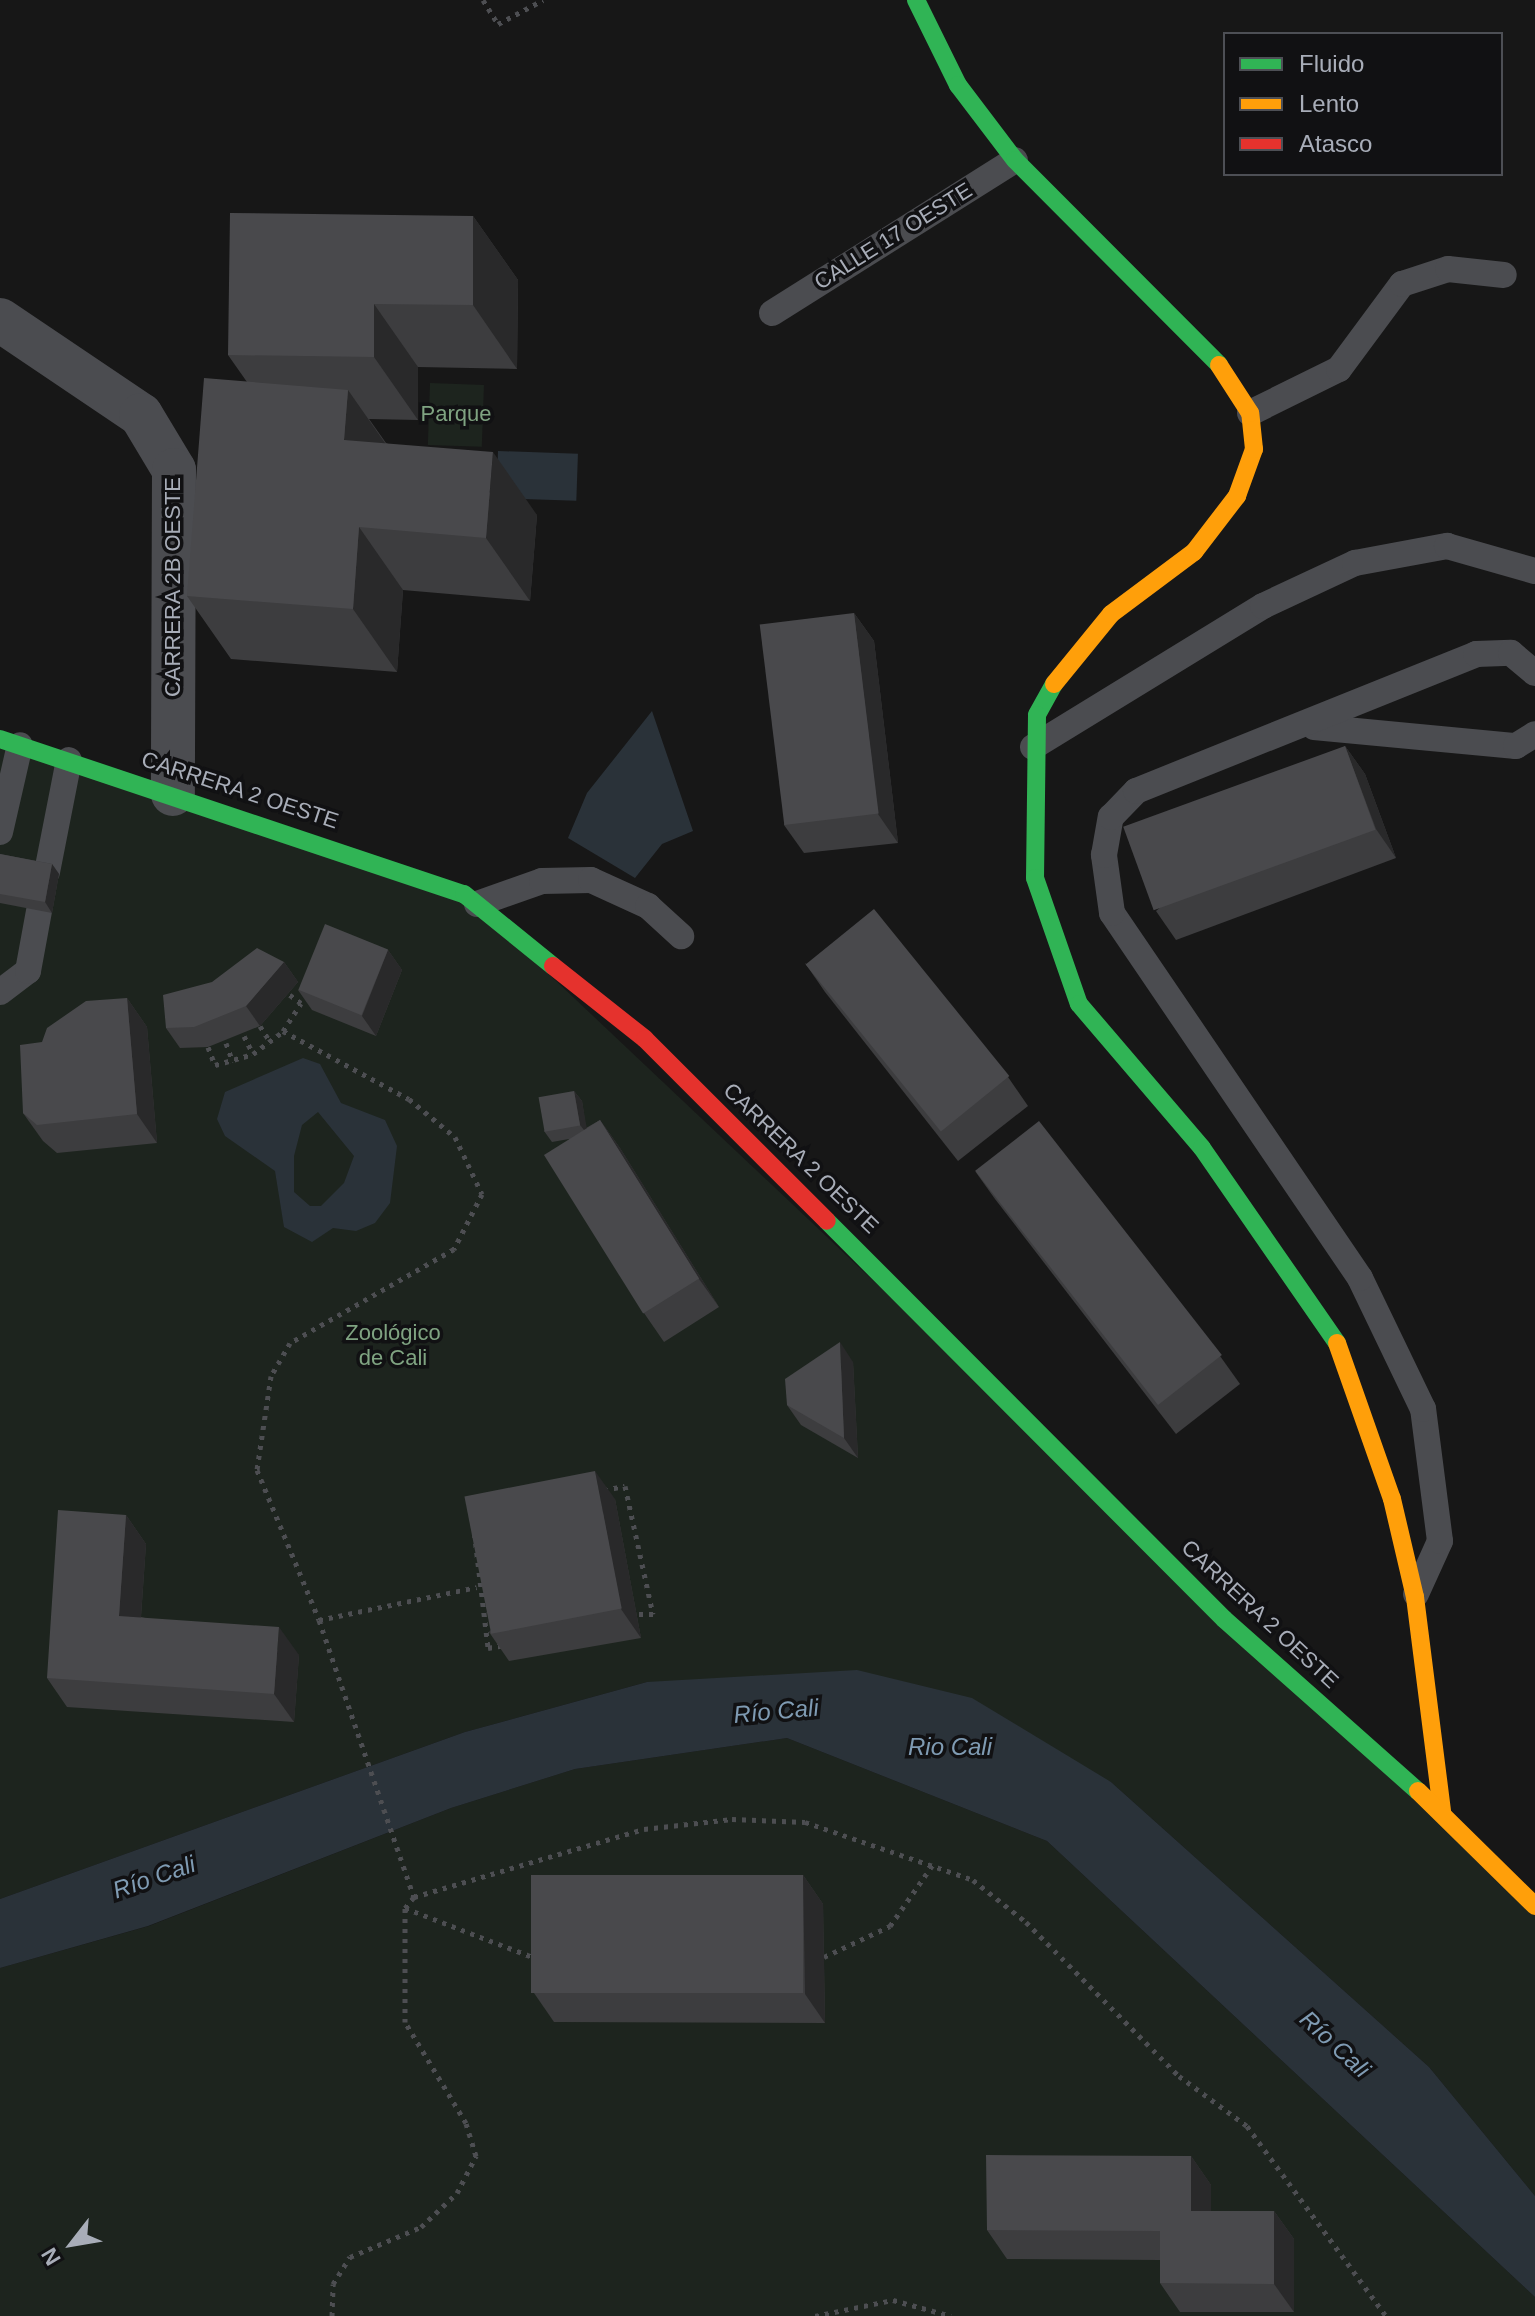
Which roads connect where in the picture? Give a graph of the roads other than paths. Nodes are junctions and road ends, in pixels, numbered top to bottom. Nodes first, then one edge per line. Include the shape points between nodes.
1 (916, 0) edge
2 (1015, 160) junction
3 (1504, 275) dead end
4 (772, 313) dead end
5 (0, 320) edge
6 (1250, 413) junction
7 (1535, 571) edge
8 (1535, 673) edge
9 (1310, 727) junction
10 (1535, 734) edge
11 (10, 742) edge
12 (1033, 747) junction
13 (69, 760) junction
14 (173, 794) junction
15 (0, 832) edge
16 (47, 872) edge
17 (477, 904) junction
18 (39, 911) edge
19 (681, 936) dead end
20 (0, 992) edge
21 (1415, 1597) junction
22 (1442, 1812) junction
23 (1535, 1906) edge

1 - 2 street via 958,85
2 - 4 lane, CALLE 17 OESTE
2 - 6 street via 1221,367
3 - 6 lane via 1448,269 1402,284 1339,369
5 - 14 street, CARRERA 2B OESTE via 141,415 174,470
6 - 12 street via 1254,449 1237,496 1194,552 1111,614 1063,668 1037,715
7 - 12 lane via 1447,546 1355,563 1263,606
8 - 9 lane via 1511,653 1476,654
9 - 10 lane via 1516,746
9 - 21 lane via 1136,791 1111,817 1104,855 1112,913 1360,1278 1423,1409 1440,1541
11 - 13 street, CARRERA 2 OESTE
11 - 15 lane
12 - 21 street via 1035,878 1079,1004 1202,1148 1336,1339 1392,1499
13 - 14 street, CARRERA 2 OESTE
13 - 16 lane
14 - 17 street, CARRERA 2 OESTE via 323,842
17 - 19 lane via 542,881 591,880 648,906
17 - 22 street, CARRERA 2 OESTE via 645,1039 1224,1619
18 - 20 lane via 28,971
21 - 22 street
22 - 23 street, CARRERA 2 OESTE

